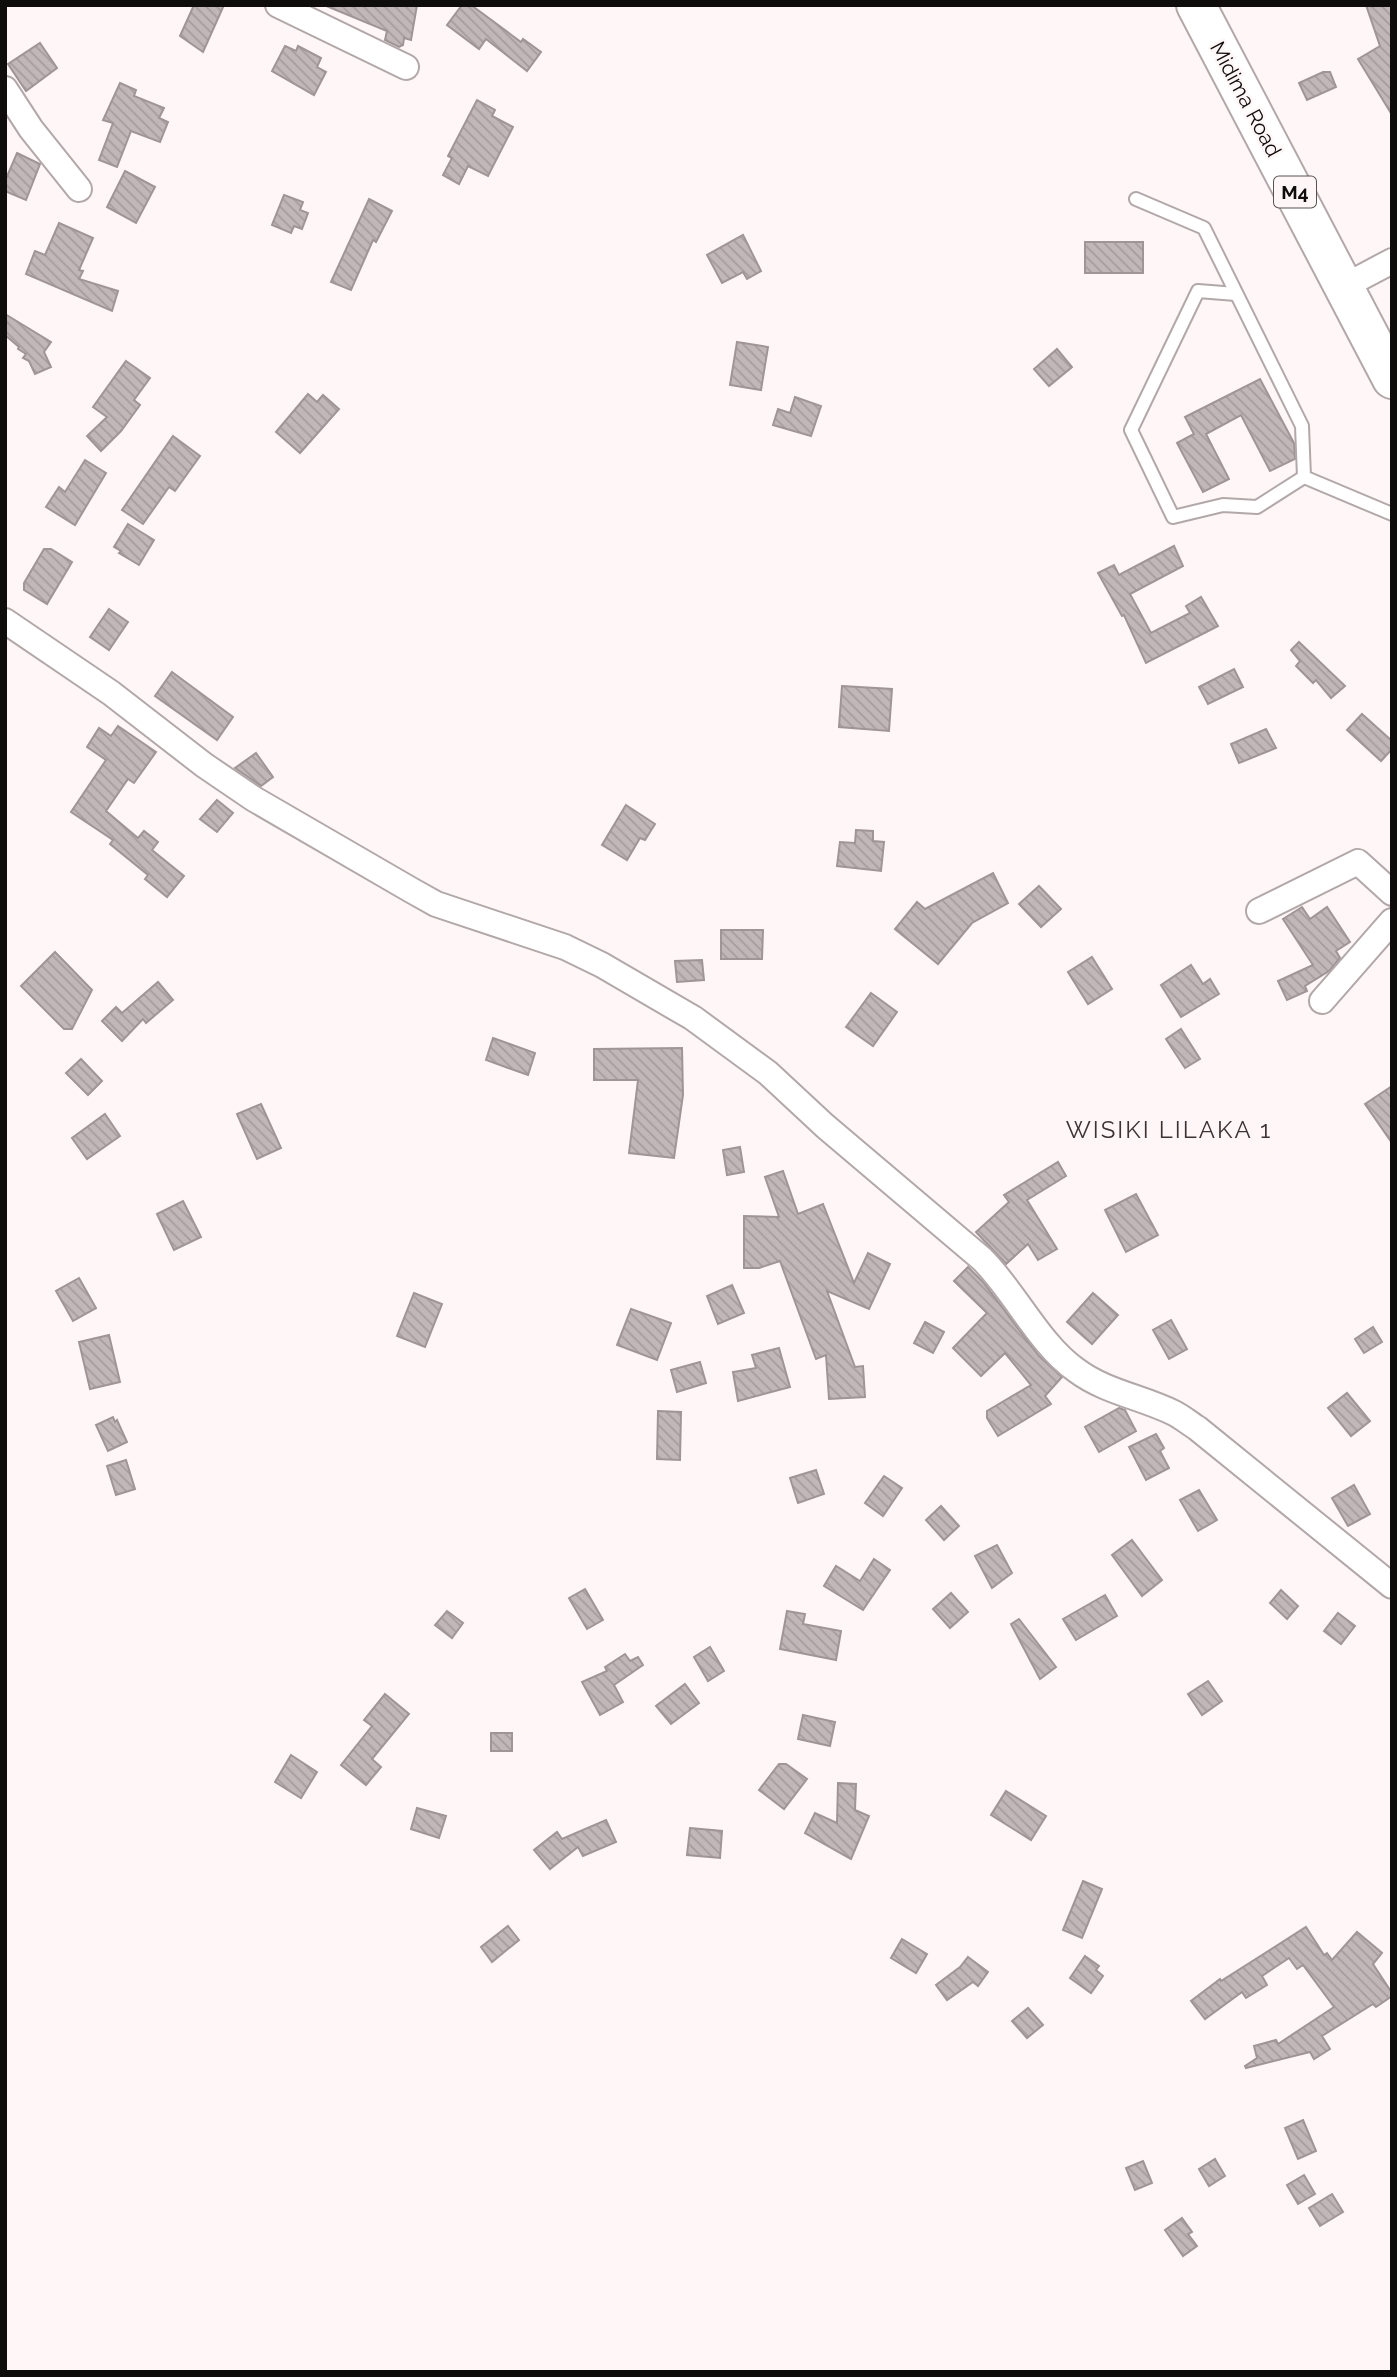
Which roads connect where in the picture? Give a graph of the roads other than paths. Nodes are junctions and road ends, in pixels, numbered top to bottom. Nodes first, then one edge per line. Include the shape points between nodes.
1 (278, 5) edge
2 (1196, 5) edge
3 (406, 67) dead end
4 (5, 89) edge
5 (79, 189) dead end
6 (1136, 199) dead end
7 (1392, 261) edge
8 (1345, 286) junction
9 (1236, 295) junction
10 (1392, 379) edge
11 (1304, 477) junction
12 (1392, 514) edge
13 (5, 621) edge
14 (1392, 893) edge
15 (1259, 911) dead end
16 (1392, 921) edge
17 (1322, 1001) dead end
18 (1392, 1586) edge

1 - 3 street
2 - 8 main road, Midima Road / M4
4 - 5 street
6 - 9 lane via 1204,229
7 - 8 street
8 - 10 main road, Midima Road / M4
9 - 11 lane via 1302,426
9 - 11 lane via 1198,291 1131,430 1173,517 1223,505 1257,507
11 - 12 lane
13 - 18 street via 254,799 436,904 565,947 602,965 727,1041 982,1259 1054,1350 1076,1370 1197,1428
14 - 15 street via 1359,862
16 - 17 street

